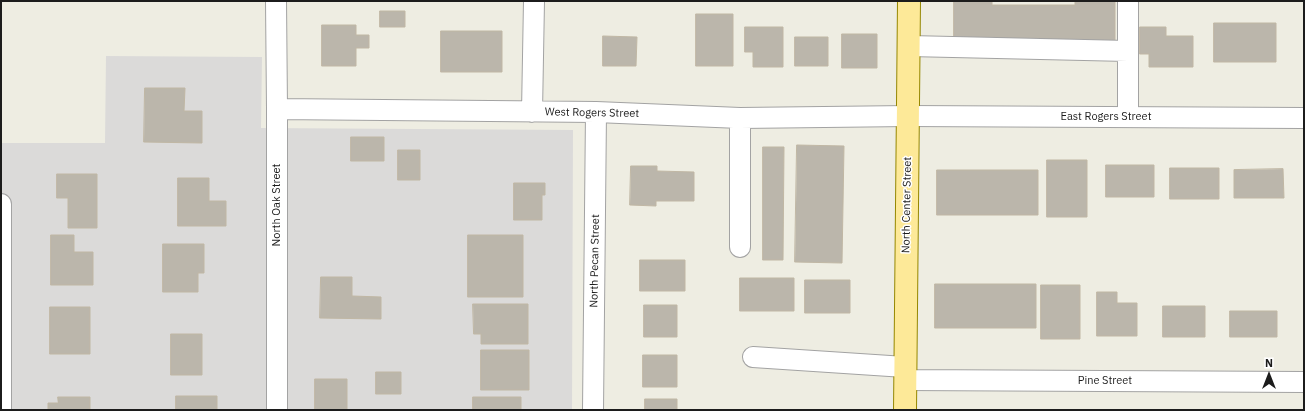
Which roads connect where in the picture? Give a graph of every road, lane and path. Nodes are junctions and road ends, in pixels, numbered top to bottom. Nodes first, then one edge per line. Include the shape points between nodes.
1 (276, 1) edge
2 (534, 1) edge
3 (909, 1) edge
4 (1128, 1) edge
5 (908, 46) junction
6 (1128, 51) junction
7 (277, 109) junction
8 (532, 112) junction
9 (596, 112) junction
10 (908, 116) junction
11 (740, 118) junction
12 (1128, 118) junction
13 (1304, 118) edge
14 (1, 204) edge
15 (740, 247) dead end
16 (753, 357) dead end
17 (905, 373) junction
18 (1304, 382) edge
19 (1, 410) edge
20 (277, 410) edge
21 (593, 410) edge
22 (905, 410) edge

1 - 7 street, North Oak Street
2 - 8 street
3 - 5 main road, North Center Street
4 - 6 street
5 - 6 street
5 - 10 main road, North Center Street
6 - 12 street
7 - 8 street, West Rogers Street
7 - 20 street, North Oak Street
8 - 9 street, West Rogers Street
9 - 11 street, West Rogers Street
9 - 21 street, North Pecan Street
10 - 11 street, West Rogers Street
10 - 12 street, East Rogers Street
10 - 17 main road, North Center Street
11 - 15 street
12 - 13 street, East Rogers Street
14 - 19 street
16 - 17 street, Pine Street
17 - 18 street, Pine Street
17 - 22 main road, North Center Street

